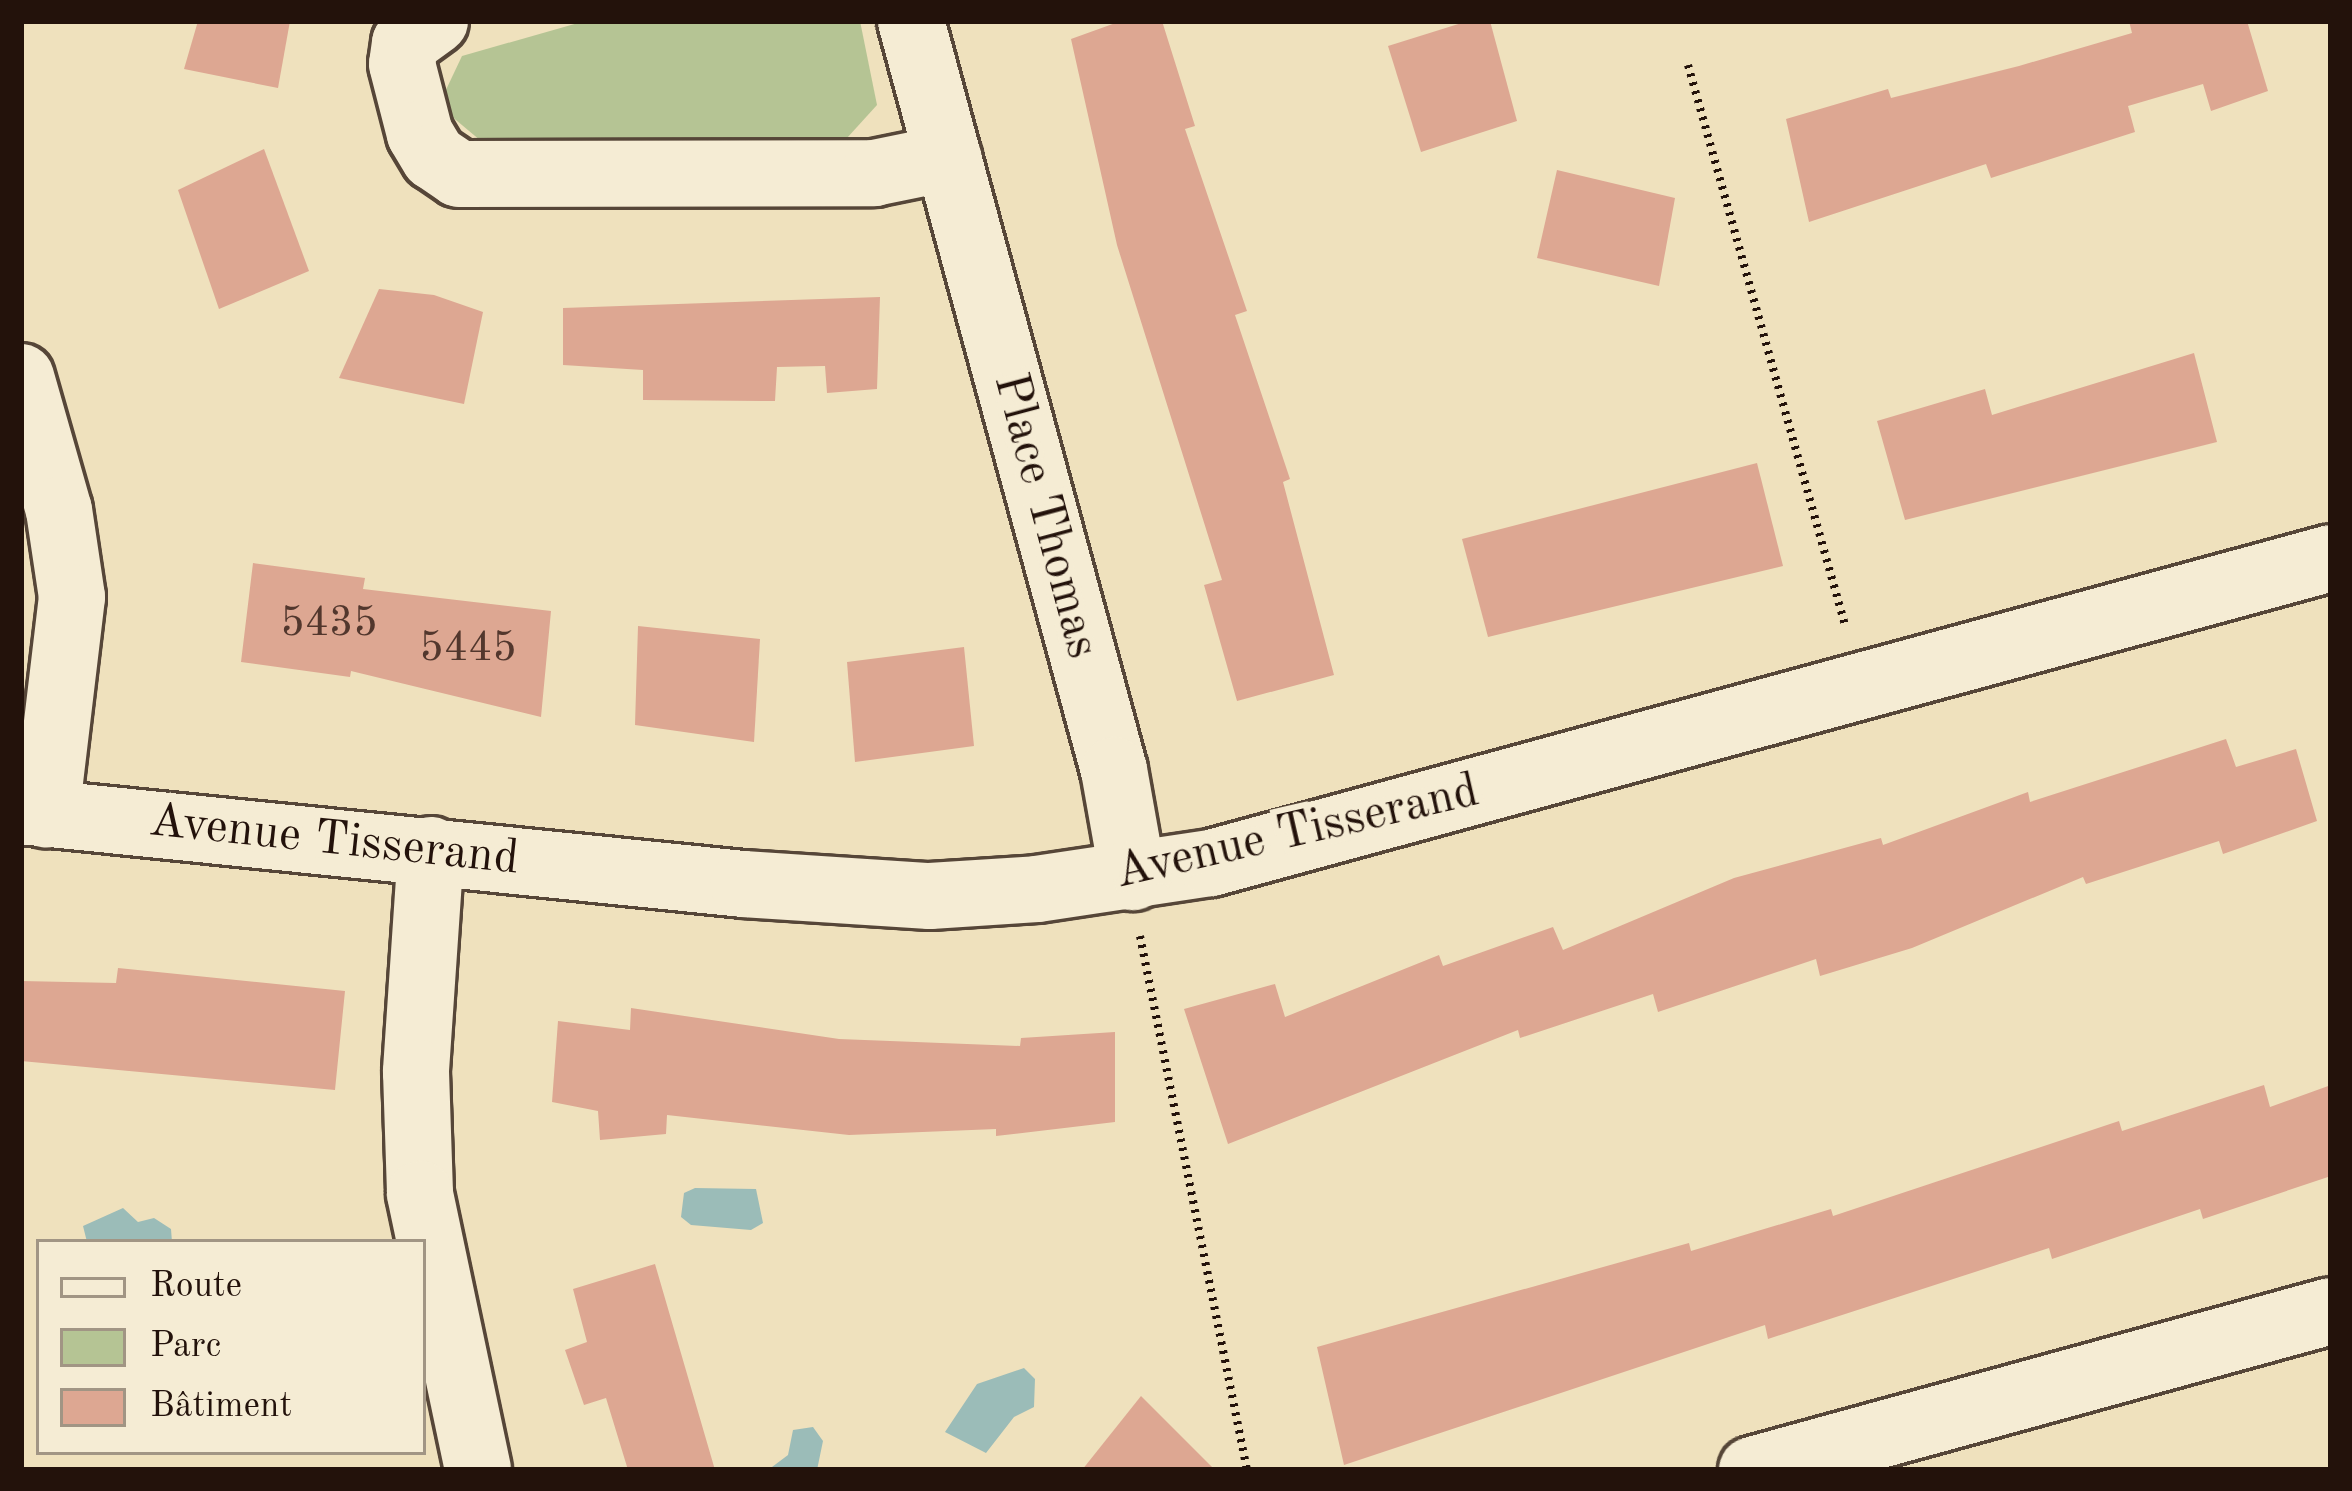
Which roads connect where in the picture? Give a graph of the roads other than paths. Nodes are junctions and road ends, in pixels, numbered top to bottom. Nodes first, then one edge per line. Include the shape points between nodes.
1 (435, 21) edge
2 (911, 21) edge
3 (948, 158) junction
4 (21, 377) edge
5 (2331, 558) edge
6 (46, 596) edge
7 (33, 812) edge
8 (430, 850) junction
9 (1135, 899) junction
10 (2331, 1311) edge
11 (478, 1470) edge
12 (1752, 1470) edge

1 - 3 street via 405,44 402,64 420,134 434,158 459,174 874,172
2 - 3 street, Place Thomas
3 - 9 street, Place Thomas via 1114,770
4 - 6 street via 59,509
5 - 9 street, Avenue Tisserand via 1256,852
6 - 7 street
7 - 8 street, Avenue Tisserand
8 - 9 street, Avenue Tisserand via 930,896
8 - 11 street via 416,1072 420,1194
10 - 12 street

